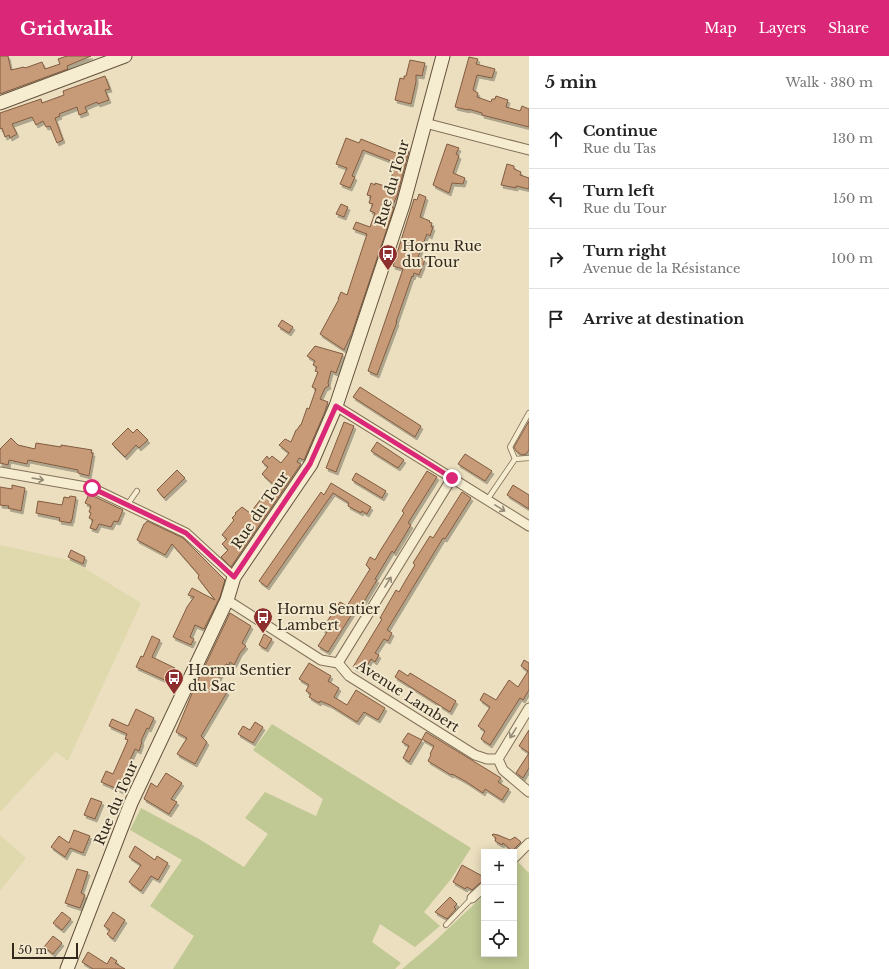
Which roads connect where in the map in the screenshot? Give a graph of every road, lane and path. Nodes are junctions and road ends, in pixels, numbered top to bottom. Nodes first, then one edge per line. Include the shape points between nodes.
1 (125, 56) edge
2 (443, 56) edge
3 (0, 102) edge
4 (425, 123) junction
5 (529, 150) edge
6 (336, 406) junction
7 (529, 413) edge
8 (529, 458) edge
9 (515, 459) junction
10 (0, 472) edge
11 (452, 478) junction
12 (138, 491) dead end
13 (487, 500) junction
14 (127, 505) junction
15 (529, 526) edge
16 (234, 577) junction
17 (226, 600) junction
18 (338, 663) junction
19 (529, 708) edge
20 (498, 759) junction
21 (529, 792) edge
22 (529, 844) edge
23 (517, 855) edge
24 (481, 890) edge
25 (472, 898) joint
26 (446, 925) dead end
27 (67, 969) edge

1 - 3 street
2 - 4 street, Rue du Tour
4 - 5 street
4 - 6 street, Rue du Tour via 403,205
6 - 11 street
6 - 16 street, Rue du Tour via 310,464
7 - 9 lane via 510,447
8 - 9 lane
9 - 13 lane
10 -> 14 street via 92,488
11 - 13 street
18 -> 11 street
12 - 14 lane
13 -> 15 street
14 - 16 street via 186,533
16 - 17 street, Rue du Tour
17 - 18 street, Avenue Lambert via 321,660
17 - 27 street, Rue du Tour via 131,802
18 - 20 street, Avenue Lambert via 349,676 475,756
19 -> 20 street
20 - 21 street via 503,770
22 - 23 street
24 - 25 street
25 - 26 lane

